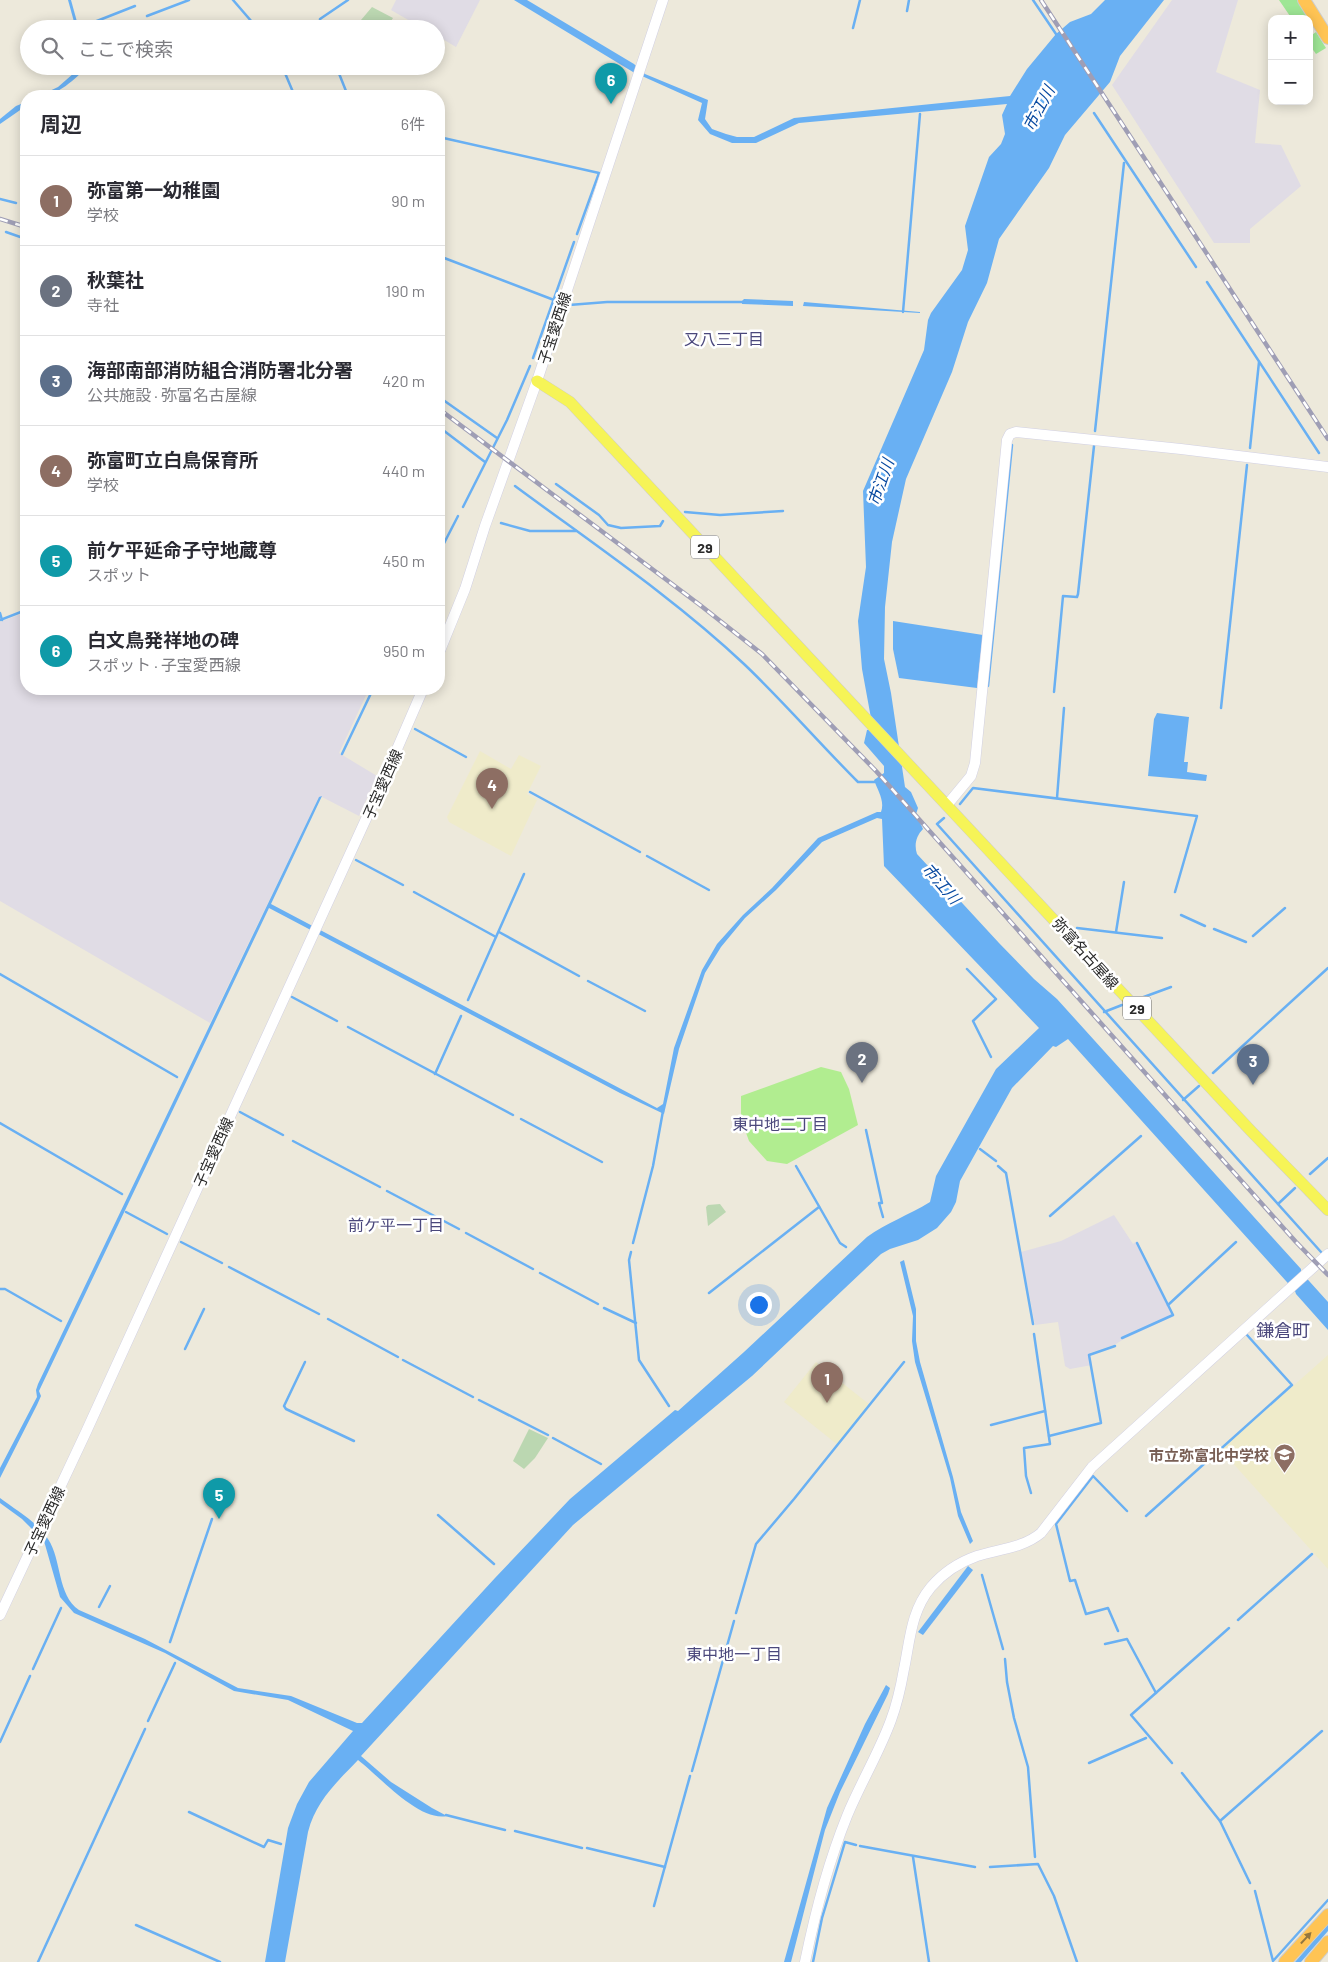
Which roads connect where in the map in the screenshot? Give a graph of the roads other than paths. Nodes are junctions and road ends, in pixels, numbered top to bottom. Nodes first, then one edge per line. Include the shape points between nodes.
1 (663, 0) edge
2 (1304, 0) edge
3 (1328, 38) edge
4 (537, 381) junction
5 (1328, 467) edge
6 (445, 638) edge
7 (420, 695) edge
8 (947, 805) junction
9 (1328, 1210) edge
10 (1328, 1254) edge
11 (0, 1615) edge
12 (1328, 1914) edge
13 (1328, 1942) edge
14 (805, 1962) edge
15 (1286, 1962) edge
16 (1311, 1962) edge

1 - 4 main road, 子宝愛西線
2 - 3 highway
4 - 6 main road, 子宝愛西線
4 - 8 main road, 29 via 570,402
5 - 8 main road via 1181,448 1010,434 975,763 971,776
7 - 11 main road, 子宝愛西線 via 382,786
8 - 9 main road, 弥富名古屋線 / 29
10 - 14 main road via 1092,1467 1041,1534 1017,1546 961,1562 927,1592 917,1608 911,1628 904,1673 891,1720 846,1818 819,1897
15 -> 12 highway
13 - 16 highway

